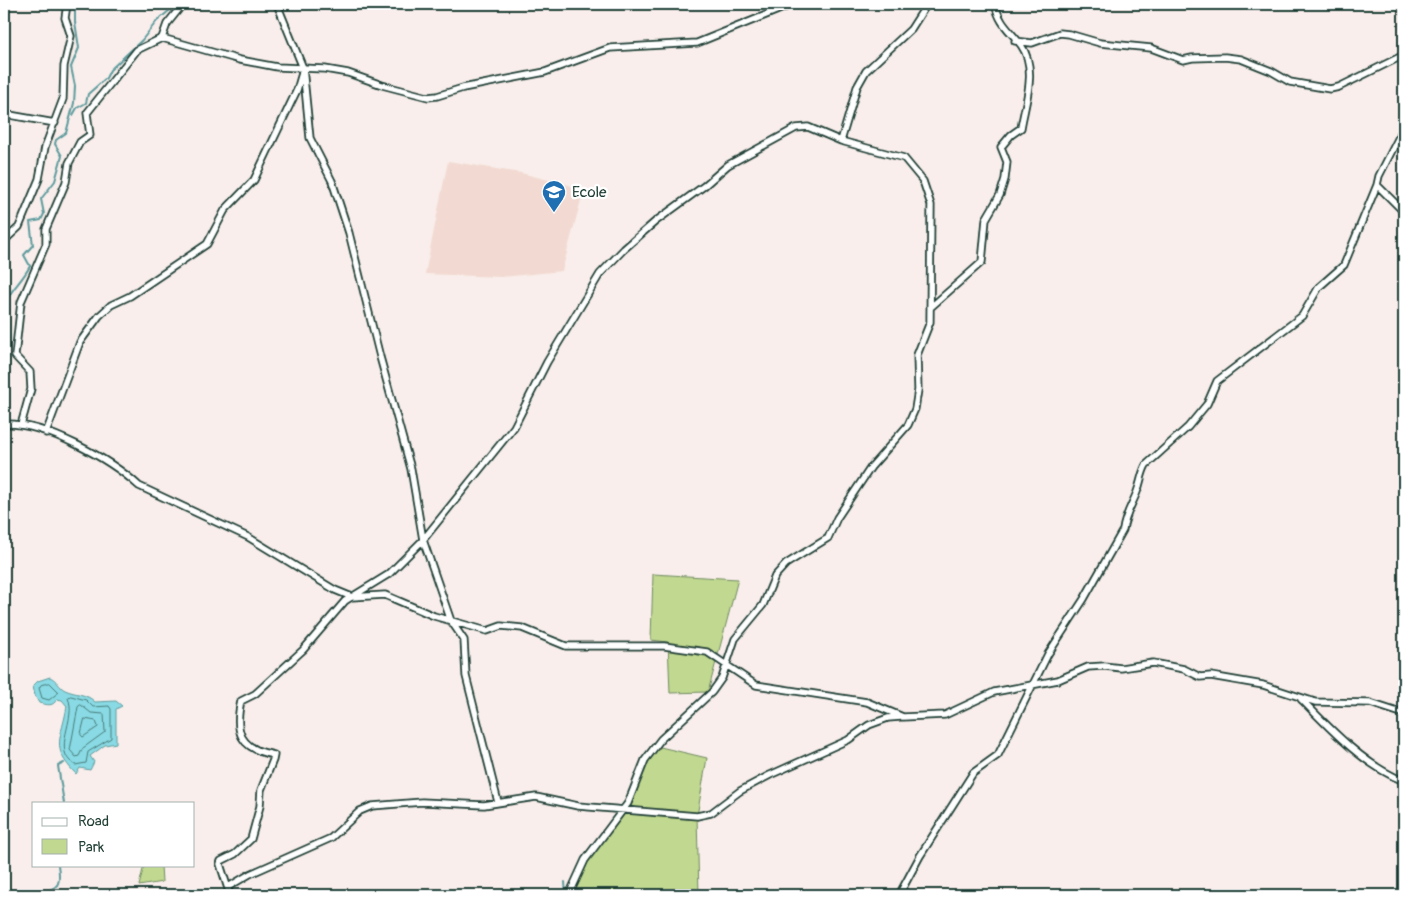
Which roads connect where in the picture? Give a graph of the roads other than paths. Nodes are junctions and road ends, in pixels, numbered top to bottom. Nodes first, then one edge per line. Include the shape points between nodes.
1 (67, 4) edge
2 (184, 4) edge
3 (277, 4) edge
4 (793, 4) edge
5 (927, 4) edge
6 (994, 4) edge
7 (162, 38) junction
8 (1015, 41) junction
9 (1404, 55) edge
10 (303, 68) junction
11 (4, 114) edge
12 (55, 123) junction
13 (1404, 127) edge
14 (841, 141) junction
15 (1378, 185) junction
16 (1404, 212) edge
17 (4, 241) edge
18 (931, 307) junction
19 (4, 424) edge
20 (21, 424) junction
21 (46, 433) junction
22 (423, 540) junction
23 (352, 597) junction
24 (4, 620) edge
25 (451, 621) junction
26 (4, 632) edge
27 (726, 666) junction
28 (1033, 686) junction
29 (1301, 698) junction
30 (1404, 714) edge
31 (903, 717) junction
32 (1404, 781) edge
33 (498, 802) junction
34 (623, 809) junction
35 (228, 887) junction
36 (230, 895) edge
37 (569, 895) edge
38 (899, 895) edge

1 - 12 street via 71,44 64,66 63,99
2 - 7 street via 167,24
3 - 10 street
4 - 10 street via 698,43 610,48 545,72 437,96 428,97 348,73
5 - 14 street via 911,29 866,71 856,87
6 - 8 street via 1002,24
7 - 10 street via 240,60
7 - 20 street via 138,50 87,113 90,135 80,142 69,163 66,182 46,228 46,244 21,302 16,356 30,372 31,389
8 - 9 street via 1032,43 1060,33 1100,43 1151,48 1183,60 1241,59 1290,82 1330,89 1339,88
8 - 18 street via 1021,46 1030,76 1021,128 1003,143 1007,162 1005,179 986,219 982,262
10 - 21 street via 297,90 254,180 225,210 207,244 130,296 111,305 80,342
10 - 22 street via 310,138 332,181 350,233 411,469
11 - 12 street
12 - 17 street via 45,147 39,179 19,227
13 - 15 street via 1379,176
14 - 18 street via 904,158 923,181 932,213
14 - 22 street via 808,128 796,128 728,165 624,249 600,274 547,362 514,426
15 - 16 street
15 - 28 street via 1344,265 1319,287 1302,316 1217,381 1206,404 1188,427 1146,465 1123,530 1048,654
18 - 27 street via 930,322 917,355 918,390 908,425 871,467 837,518 828,538 786,564 775,576 762,605 735,639
19 - 20 street
20 - 21 street
21 - 23 street via 72,442 140,486 248,537
22 - 23 street via 389,574
22 - 25 street
23 - 25 street via 386,595
23 - 35 street via 303,650 255,694 241,701 236,721 246,745 274,756 274,760 261,790 251,839 221,861
24 - 26 street
25 - 27 street via 487,631 501,626 522,628 566,646 664,646 707,652
25 - 33 street via 464,640 466,676
27 - 31 street via 756,686 868,702
27 - 34 street via 712,692 661,739 646,760
28 - 29 street via 1088,667 1121,668 1153,663 1184,669 1200,677 1263,685
28 - 31 street via 994,692 945,715
28 - 38 street via 998,755 973,773
29 - 30 street via 1315,702 1370,703
29 - 32 street via 1341,738 1391,776
31 - 34 street via 869,725 848,740 740,791 712,813 698,816
33 - 34 street via 536,796 578,806
33 - 35 street via 484,805 422,802 372,806 360,811 331,838
34 - 37 street via 585,860
35 - 36 street

